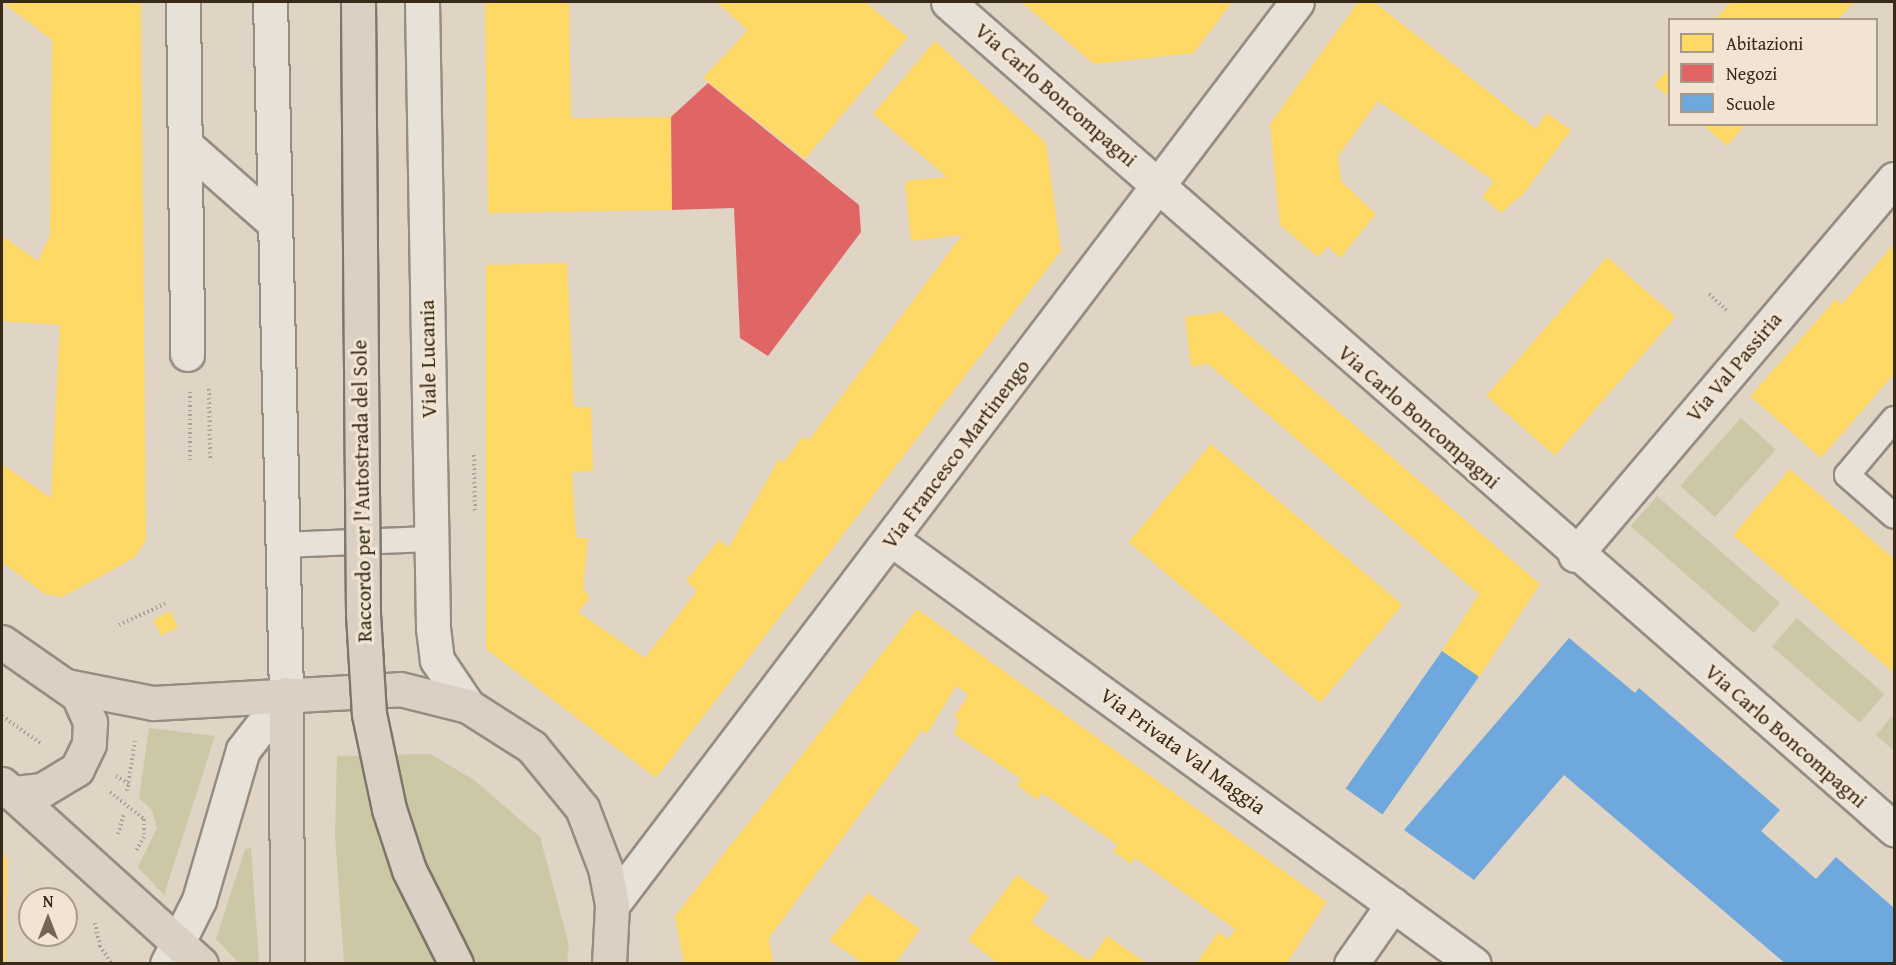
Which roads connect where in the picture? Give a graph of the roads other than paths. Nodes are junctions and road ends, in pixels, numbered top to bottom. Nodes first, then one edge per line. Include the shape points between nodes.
1 (183, 2) edge
2 (270, 2) edge
3 (358, 2) edge
4 (422, 2) edge
5 (948, 2) edge
6 (1297, 2) edge
7 (187, 146) junction
8 (1894, 179) edge
9 (1160, 185) junction
10 (272, 221) junction
11 (187, 354) dead end
12 (1894, 418) edge
13 (1894, 516) edge
14 (431, 539) junction
15 (891, 539) junction
16 (280, 545) junction
17 (1575, 555) junction
18 (2, 642) edge
19 (66, 686) junction
20 (286, 694) junction
21 (468, 706) junction
22 (8, 789) edge
23 (1894, 829) edge
24 (1393, 904) junction
25 (612, 905) junction
26 (182, 957) edge
27 (287, 963) edge
28 (456, 963) edge
29 (609, 963) edge
30 (1351, 963) edge
31 (1474, 963) edge

1 - 7 street
2 - 10 street
3 - 28 main road, Raccordo per l'Autostrada del Sole, bridge via 363,614 369,714 389,809 410,870
4 - 14 street, Viale Lucania
5 - 9 street, Via Carlo Boncompagni
6 - 9 street, Via Francesco Martinengo
7 - 10 street
7 - 11 street
8 - 17 street, Via Val Passiria
9 - 15 street, Via Francesco Martinengo
9 - 17 street, Via Carlo Boncompagni
10 - 16 street
12 - 13 lane via 1847,475
14 - 16 lane
14 - 21 street, Viale Lucania via 437,660
15 - 24 street, Via Privata Val Maggia
15 - 25 street, Via Francesco Martinengo
16 - 20 street
17 - 23 street, Via Carlo Boncompagni
18 - 19 main road
19 - 20 main road via 153,703
19 - 22 main road via 89,713 86,755 63,779 42,790
20 - 21 main road via 400,689
20 - 26 street via 243,750
20 - 27 main road
21 - 25 main road via 508,729 553,768 596,838
22 - 26 main road
24 - 30 street
24 - 31 street, Via Privata Val Maggia
25 - 29 main road

